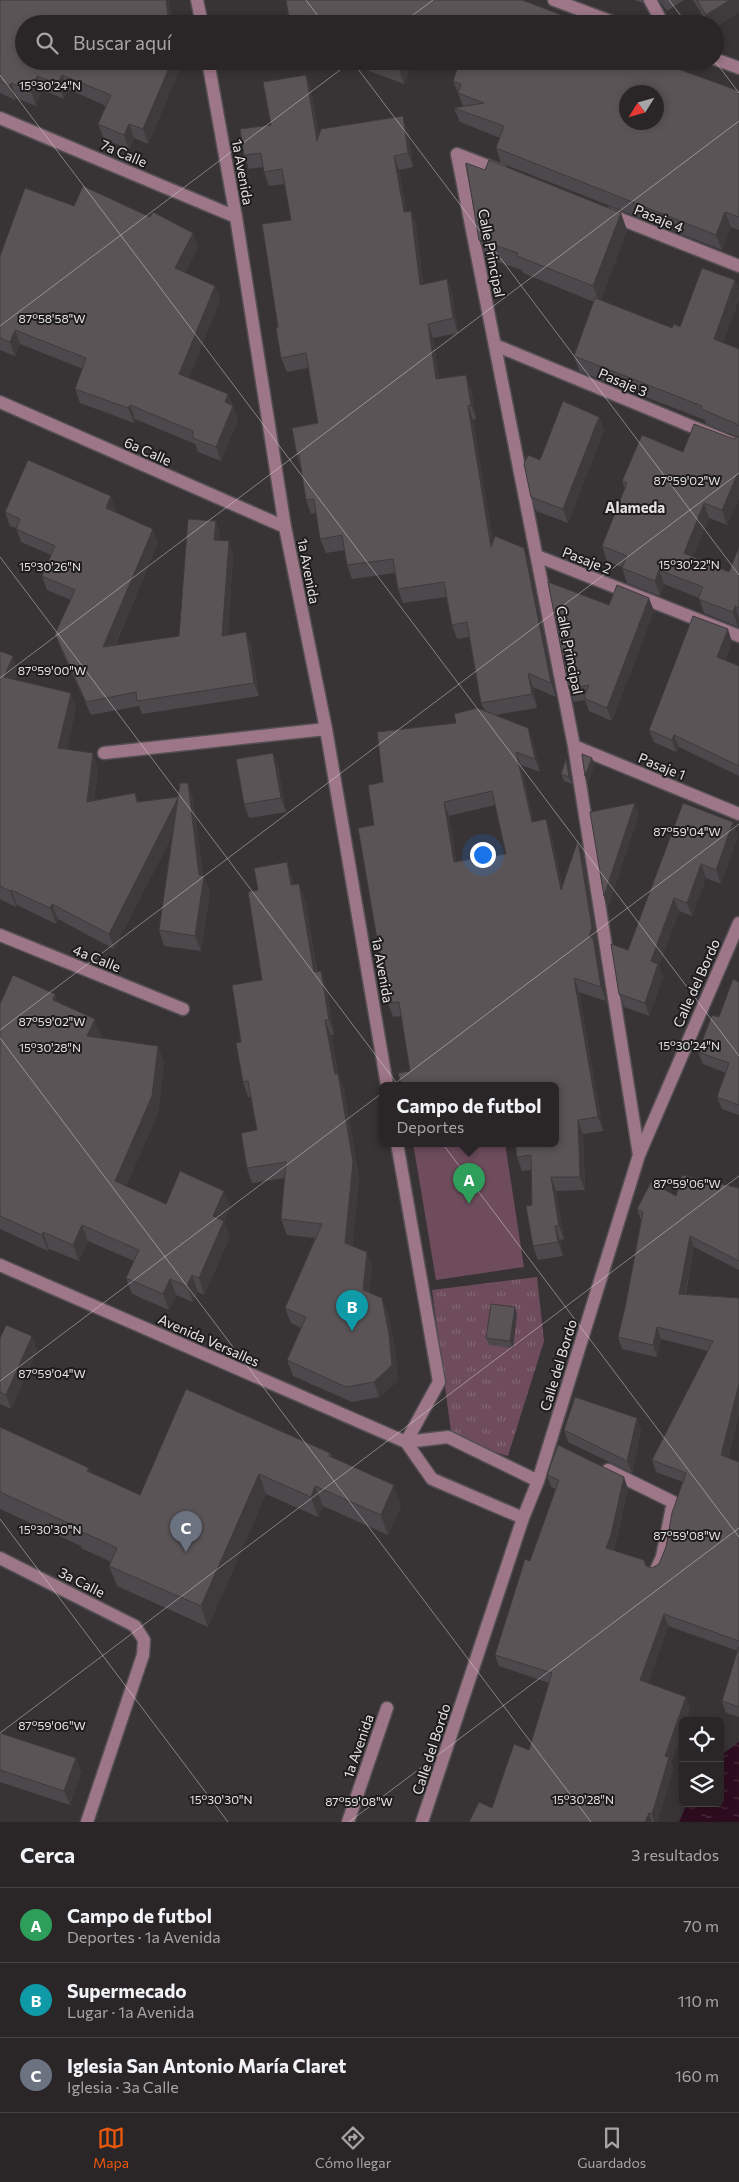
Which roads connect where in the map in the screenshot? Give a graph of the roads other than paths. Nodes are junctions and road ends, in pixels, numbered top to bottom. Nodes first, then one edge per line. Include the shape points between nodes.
1 (197, 0) edge
2 (554, 0) edge
3 (650, 0) edge
4 (200, 15) edge
5 (594, 15) edge
6 (658, 15) edge
7 (724, 63) edge
8 (739, 68) edge
9 (210, 70) edge
10 (0, 118) edge
11 (512, 175) edge
12 (594, 208) edge
13 (236, 217) junction
14 (739, 266) edge
15 (495, 345) junction
16 (0, 402) edge
17 (739, 446) edge
18 (285, 527) junction
19 (537, 556) junction
20 (739, 636) edge
21 (326, 729) junction
22 (574, 746) junction
23 (104, 753) dead end
24 (739, 814) edge
25 (739, 923) edge
26 (0, 935) edge
27 (183, 1009) dead end
28 (386, 1082) edge
29 (398, 1147) edge
30 (639, 1155) junction
31 (0, 1265) edge
32 (406, 1442) junction
33 (594, 1463) edge
34 (538, 1482) junction
35 (523, 1518) junction
36 (0, 1558) edge
37 (656, 1572) edge
38 (387, 1708) dead end
39 (87, 1822) edge
40 (348, 1822) edge
41 (422, 1822) edge

1 - 4 street
2 - 5 street
3 - 6 street
7 - 8 street
9 - 13 street, 1a Avenida
10 - 13 street, 7a Calle
11 - 15 street, Calle Principal via 457,154
12 - 14 street, Pasaje 4
13 - 18 street, 1a Avenida
15 - 17 street, Pasaje 3
15 - 19 street, Calle Principal
16 - 18 street, 6a Calle
18 - 21 street, 1a Avenida
19 - 20 street, Pasaje 2
19 - 22 street, Calle Principal
21 - 23 street
21 - 28 street, 1a Avenida
22 - 24 street, Pasaje 1
22 - 30 street, Calle Principal
25 - 30 street, Calle del Bordo
26 - 27 street, 4a Calle
29 - 32 street via 439,1382
30 - 34 street, Calle del Bordo via 554,1444
31 - 32 street, Avenida Versalles
32 - 34 street via 448,1437
32 - 35 street via 432,1479
33 - 37 street via 673,1502
34 - 35 street, Calle del Bordo
35 - 41 street, Calle del Bordo
36 - 39 street, 3a Calle via 135,1626 144,1640 143,1655
38 - 40 street, 1a Avenida

